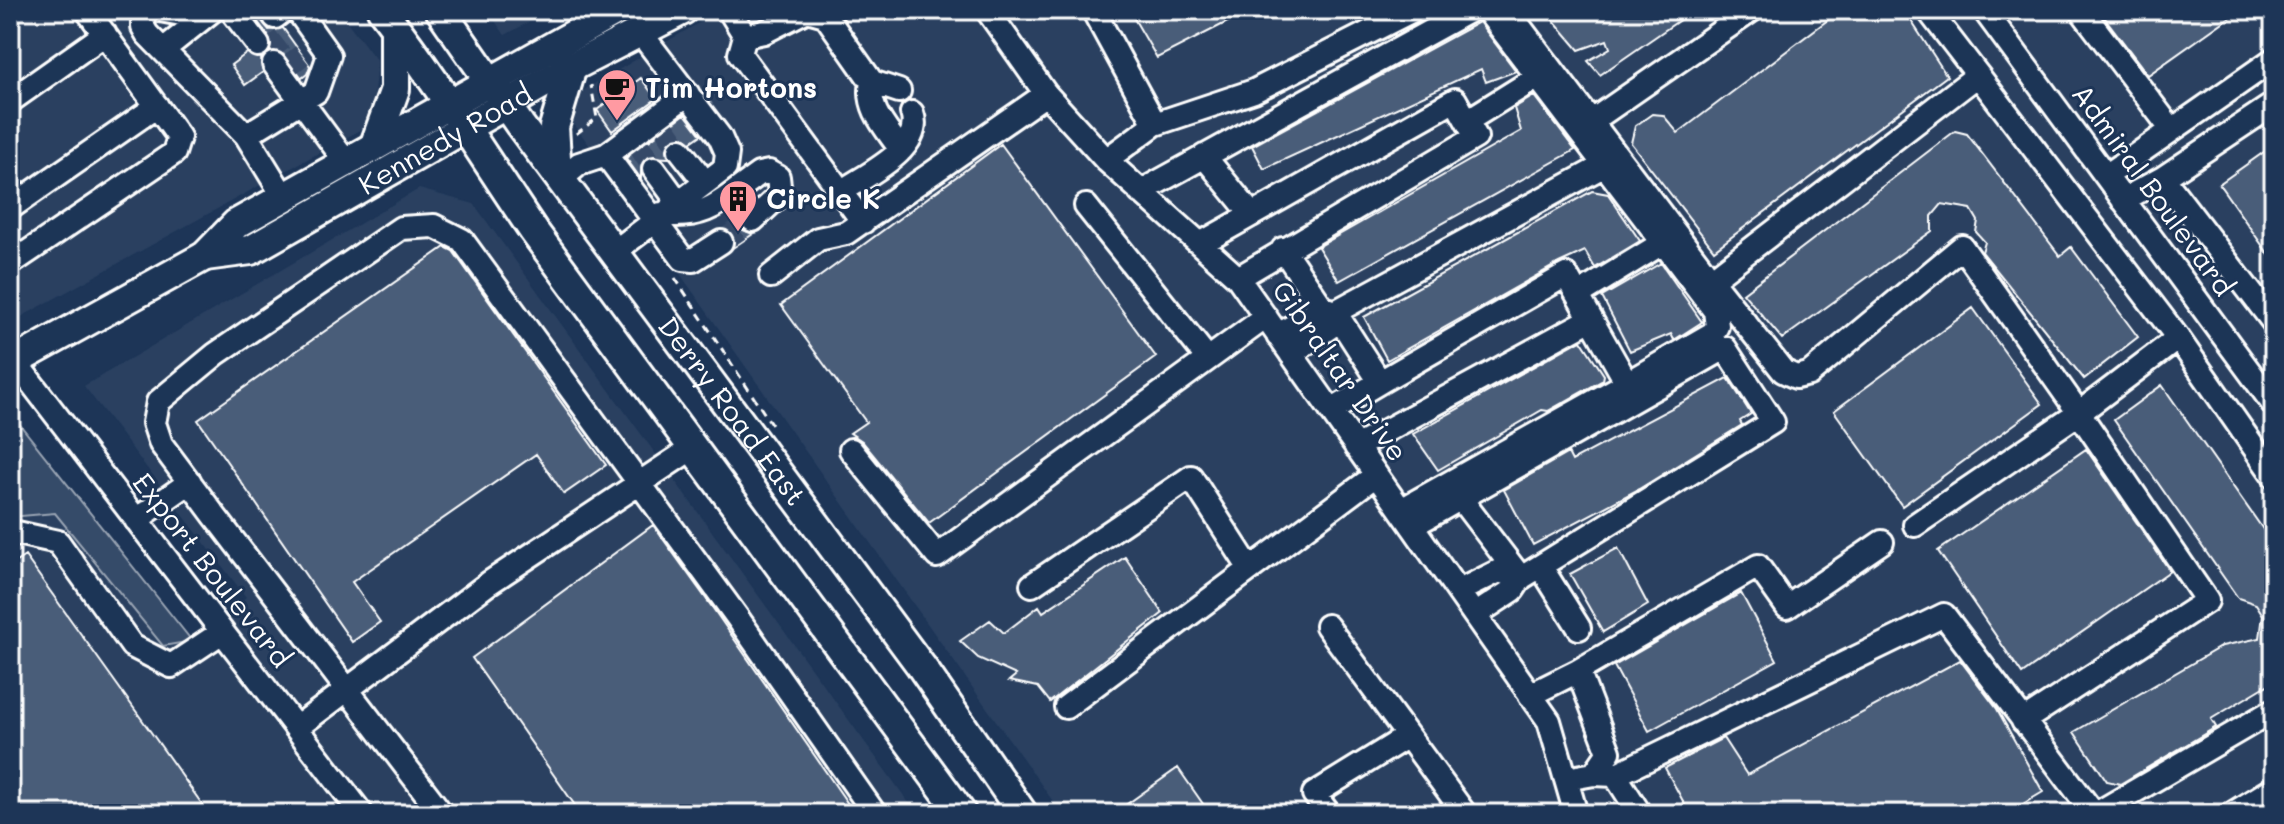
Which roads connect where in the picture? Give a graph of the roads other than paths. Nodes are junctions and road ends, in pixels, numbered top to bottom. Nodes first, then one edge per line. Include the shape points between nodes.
1 (87, 10) edge
2 (143, 10) edge
3 (160, 10) edge
4 (231, 10) edge
5 (440, 10) edge
6 (618, 10) edge
7 (683, 10) edge
8 (729, 10) edge
9 (987, 10) edge
10 (1093, 10) edge
11 (1413, 10) edge
12 (1470, 10) edge
13 (1487, 10) edge
14 (1507, 10) edge
15 (1752, 10) edge
16 (1928, 10) edge
17 (1984, 10) edge
18 (2081, 10) edge
19 (208, 14) edge
20 (388, 19) edge
21 (277, 25) edge
22 (640, 32) junction
23 (105, 34) junction
24 (745, 36) junction
25 (163, 50) junction
26 (292, 59) junction
27 (2274, 59) edge
28 (581, 73) junction
29 (1978, 75) junction
30 (1536, 78) junction
31 (489, 80) junction
32 (872, 82) junction
33 (899, 91) dead end
34 (688, 94) junction
35 (1046, 94) junction
36 (10, 101) edge
37 (300, 102) junction
38 (506, 104) junction
39 (2274, 104) edge
40 (157, 106) junction
41 (912, 113) dead end
42 (458, 114) junction
43 (1467, 121) junction
44 (1592, 121) junction
45 (1155, 124) junction
46 (2172, 130) junction
47 (246, 135) junction
48 (375, 144) junction
49 (680, 150) tunnel mouth
50 (901, 150) junction
51 (606, 155) junction
52 (1204, 156) junction
53 (1106, 160) junction
54 (346, 162) junction
55 (1603, 166) junction
56 (654, 169) tunnel mouth
57 (2106, 176) junction
58 (559, 177) junction
59 (710, 178) junction
60 (2163, 178) junction
61 (841, 192) junction
62 (1140, 192) junction
63 (730, 194) junction
64 (284, 197) junction
65 (2123, 200) junction
66 (771, 204) junction
67 (11, 205) edge
68 (1086, 206) dead end
69 (664, 212) junction
70 (1252, 215) junction
71 (753, 220) tunnel mouth
72 (863, 222) junction
73 (721, 242) tunnel mouth
74 (1664, 242) junction
75 (1200, 244) junction
76 (1283, 249) junction
77 (614, 252) junction
78 (205, 256) junction
79 (10, 264) edge
80 (771, 276) dead end
81 (1238, 278) junction
82 (1711, 280) junction
83 (1578, 295) junction
84 (1328, 309) junction
85 (1266, 317) junction
86 (1591, 319) junction
87 (2274, 323) edge
88 (2178, 338) junction
89 (1285, 345) junction
90 (1208, 359) junction
91 (11, 360) edge
92 (1380, 382) junction
93 (1627, 383) junction
94 (2274, 405) edge
95 (1331, 411) junction
96 (2079, 413) junction
97 (694, 447) junction
98 (1356, 447) junction
99 (851, 450) dead end
100 (1376, 475) junction
101 (2274, 476) edge
102 (190, 482) junction
103 (638, 485) junction
104 (1460, 498) junction
105 (1406, 518) junction
106 (136, 520) junction
107 (1915, 525) dead end
108 (10, 537) edge
109 (1882, 542) dead end
110 (1541, 567) junction
111 (1250, 569) junction
112 (1521, 578) junction
113 (1032, 585) dead end
114 (1459, 591) junction
115 (1475, 615) junction
116 (1327, 626) dead end
117 (1579, 628) dead end
118 (222, 632) junction
119 (1578, 671) junction
120 (346, 689) junction
121 (1530, 695) junction
122 (1066, 707) dead end
123 (2274, 710) edge
124 (2023, 721) junction
125 (296, 728) junction
126 (1408, 736) junction
127 (1604, 774) junction
128 (1566, 779) junction
129 (2265, 801) edge
130 (2085, 812) edge
131 (362, 814) edge
132 (442, 814) edge
133 (875, 814) edge
134 (962, 814) edge
135 (1023, 814) edge
136 (1329, 814) edge
137 (1465, 814) edge
138 (1576, 814) edge
139 (1640, 814) edge
140 (2232, 814) edge

1 - 23 street
2 - 25 street via 143,27
3 - 19 street
4 - 21 street
5 - 31 main road, Derry Road East
6 - 31 main road, Kennedy Road
7 - 22 main road, Kennedy Road
8 - 24 street
9 - 35 street, Gibraltar Drive
10 - 45 street
11 - 45 street via 1254,91
12 - 52 street
13 - 30 street
14 - 44 street
15 - 44 street
16 - 29 street
17 - 57 street, Admiral Boulevard
18 - 46 street
19 - 25 street
20 - 42 main road, Derry Road East
20 - 48 main road via 395,89
21 - 26 street
22 - 28 main road, Kennedy Road
22 - 34 street
23 - 36 street
23 - 40 street
24 - 32 street via 807,10 825,15
24 - 61 street via 740,54
25 - 47 street
26 - 37 street
26 - 37 street via 329,55 316,92
27 - 46 street
28 - 38 main road, Kennedy Road
28 - 58 main road via 554,127
29 - 82 street
29 - 88 street
30 - 43 street
30 - 55 street
31 - 38 main road, Derry Road East
31 - 42 main road, Kennedy Road
32 - 33 street
32 - 50 street via 874,110
34 - 51 street via 660,122
34 - 59 street via 727,153 725,168
35 - 53 street, Gibraltar Drive
35 - 72 street
37 - 47 street
37 - 54 street
38 - 42 main road, Kennedy Road
38 - 58 main road, Derry Road East
39 - 60 street
40 - 67 street
40 - 79 street via 179,137 174,153
41 - 50 street via 914,135
42 - 48 main road, Kennedy Road
42 - 78 main road, Kennedy Road via 251,250
42 - 97 main road, Derry Road East via 533,230
43 - 70 street via 1455,100
43 - 76 street via 1476,137
44 - 82 street
45 - 53 street
46 - 57 street
47 - 64 street
48 - 54 main road, Kennedy Road
49 - 59 street
50 - 61 street
51 - 58 street
51 - 69 street
52 - 62 street
52 - 70 street
53 - 62 street, Gibraltar Drive
54 - 64 main road, Kennedy Road
55 - 74 street
55 - 84 street
56 - 69 street
57 - 65 street, Admiral Boulevard
58 - 77 main road, Derry Road East
59 - 63 street
59 - 69 street
60 - 65 street
60 - 87 street
61 - 72 street
62 - 75 street, Gibraltar Drive
63 - 66 street
63 - 66 street via 769,172 778,177 780,187
63 - 69 street via 688,218
64 - 78 main road, Kennedy Road via 236,224
65 - 94 street, Admiral Boulevard
66 - 71 street
68 - 90 street
69 - 73 street via 683,259 693,260
69 - 77 street
70 - 75 street
72 - 80 street via 846,233 818,239
74 - 83 street
74 - 93 street via 1715,311 1717,326 1705,339
75 - 81 street, Gibraltar Drive
76 - 81 street
76 - 84 street
77 - 135 main road, Derry Road East via 921,666
78 - 91 main road, Kennedy Road
81 - 85 street, Gibraltar Drive
82 - 96 street via 1783,371 1796,377 1809,374 1962,247
83 - 86 street
83 - 92 street via 1566,275
84 - 89 street via 1330,327
84 - 92 street
85 - 89 street, Gibraltar Drive
85 - 90 street
86 - 93 street
86 - 98 street
88 - 96 street
88 - 101 street
89 - 95 street, Gibraltar Drive
90 - 99 street via 937,556
91 - 106 street, Export Boulevard
92 - 95 street
93 - 105 street
95 - 98 street, Gibraltar Drive
96 - 107 street
96 - 124 street via 2207,601
97 - 103 street
97 - 134 main road, Derry Road East
98 - 100 street, Gibraltar Drive
100 - 105 street, Gibraltar Drive
100 - 111 street
102 - 103 street via 161,444 154,423 158,402 216,354 401,228 434,226 462,240
102 - 106 street
102 - 120 street
103 - 120 street via 489,583
103 - 133 street
104 - 105 street
104 - 110 street via 1725,348 1773,422
104 - 112 street
105 - 114 street, Gibraltar Drive
106 - 118 street, Export Boulevard
108 - 118 street via 17,533 58,542 132,646 171,666
109 - 119 street via 1787,607 1758,566
110 - 112 street
110 - 117 street
111 - 113 street via 1191,477
111 - 122 street
112 - 114 street via 1499,571
112 - 115 street via 1513,590
114 - 115 street, Gibraltar Drive
115 - 121 street, Gibraltar Drive
116 - 126 street
118 - 125 street, Export Boulevard
119 - 121 street
119 - 127 street via 1609,752
120 - 125 street
120 - 132 street
121 - 128 street, Gibraltar Drive via 1549,721
123 - 130 street
124 - 127 street via 1944,615
124 - 130 street
125 - 131 street, Export Boulevard
126 - 136 street via 1314,794
126 - 137 street
127 - 128 street
127 - 139 street
128 - 138 street, Gibraltar Drive
129 - 140 street

